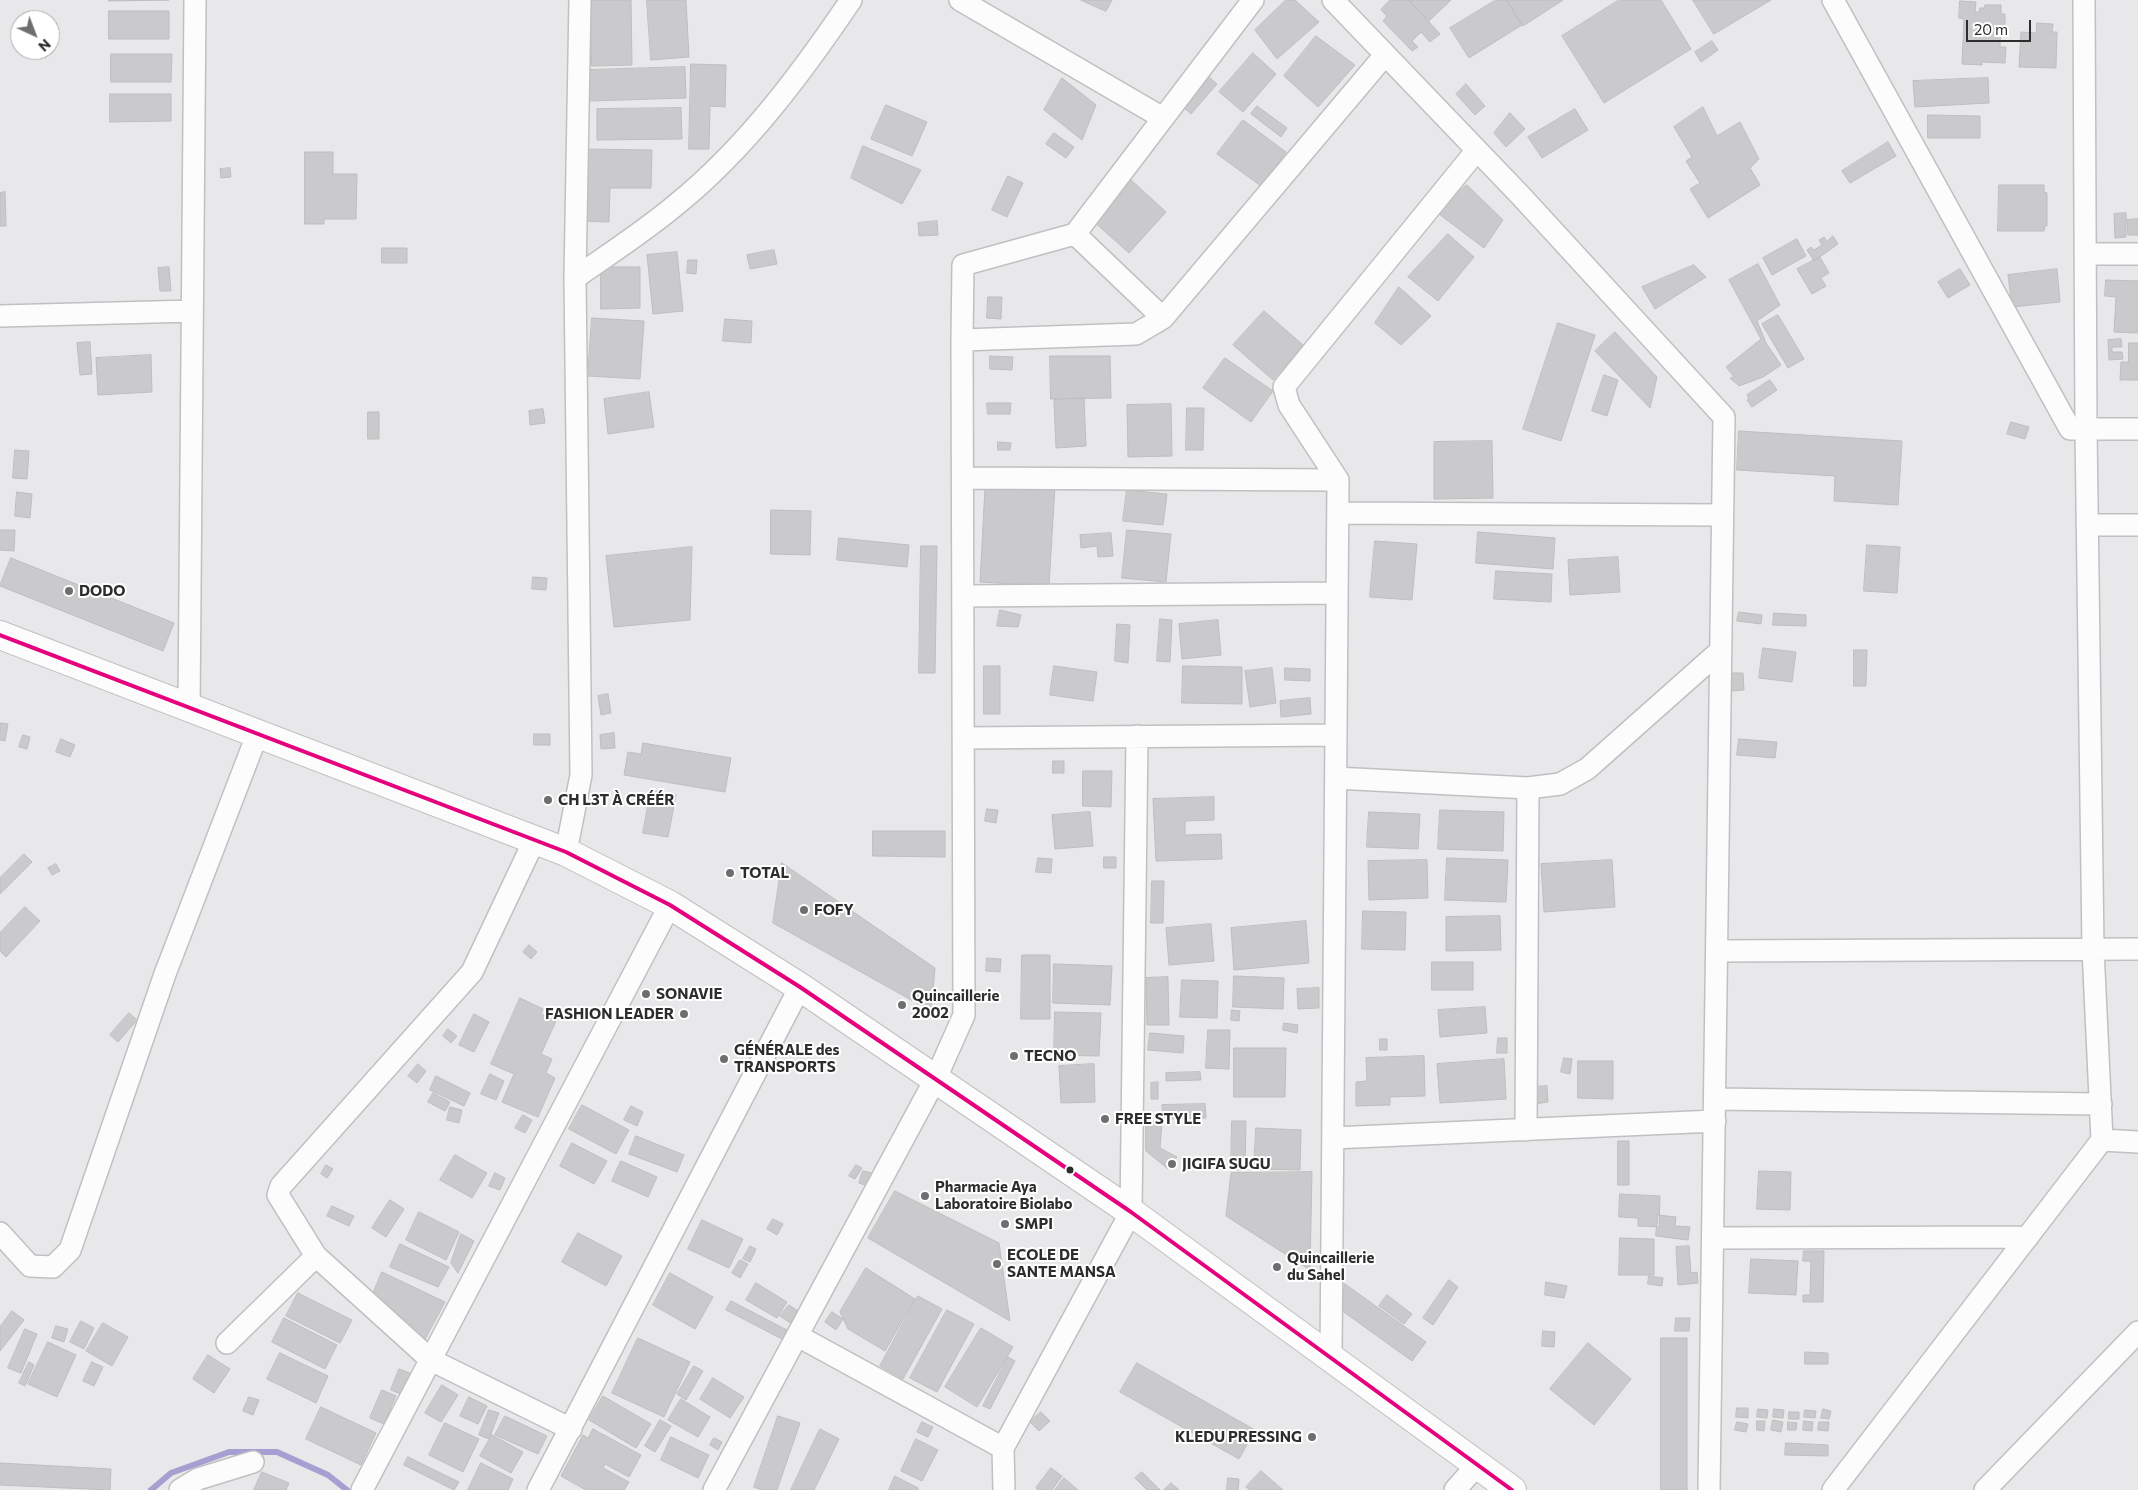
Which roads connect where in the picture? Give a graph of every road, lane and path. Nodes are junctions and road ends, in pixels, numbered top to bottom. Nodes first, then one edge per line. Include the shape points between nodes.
1 (195, 0) edge
2 (580, 0) edge
3 (851, 0) edge
4 (960, 0) edge
5 (1253, 0) edge
6 (1833, 0) edge
7 (2084, 0) edge
8 (1345, 4) edge
9 (1385, 55) junction
10 (1163, 118) junction
11 (1478, 150) junction
12 (1075, 234) junction
13 (2086, 254) junction
14 (2138, 254) edge
15 (575, 278) junction
16 (192, 311) junction
17 (0, 316) edge
18 (1164, 318) junction
19 (962, 340) junction
20 (2086, 429) junction
21 (2138, 429) edge
22 (963, 478) junction
23 (1338, 480) junction
24 (1338, 513) junction
25 (1722, 515) junction
26 (2087, 525) junction
27 (2138, 525) edge
28 (1337, 592) junction
29 (963, 596) junction
30 (0, 635) edge
31 (1720, 651) junction
32 (189, 709) junction
33 (257, 734) junction
34 (1336, 735) junction
35 (1137, 736) junction
36 (964, 738) junction
37 (1336, 778) junction
38 (1528, 788) junction
39 (534, 841) junction
40 (566, 852) junction
41 (670, 905) junction
42 (2138, 948) edge
43 (2093, 949) junction
44 (1717, 951) junction
45 (800, 987) junction
46 (936, 1078) junction
47 (1715, 1099) junction
48 (2101, 1104) junction
49 (1714, 1121) junction
50 (1526, 1130) junction
51 (1333, 1138) junction
52 (2102, 1140) junction
53 (2138, 1142) edge
54 (1132, 1212) junction
55 (0, 1233) edge
56 (2028, 1237) junction
57 (1713, 1238) junction
58 (316, 1256) junction
59 (2138, 1332) edge
60 (798, 1336) junction
61 (227, 1343) dead end
62 (1332, 1358) junction
63 (431, 1360) junction
64 (571, 1429) junction
65 (1003, 1448) junction
66 (253, 1462) dead end
67 (1478, 1464) junction
68 (364, 1486) edge
69 (180, 1490) edge
70 (538, 1490) edge
71 (714, 1490) edge
72 (1004, 1490) edge
73 (1455, 1490) edge
74 (1512, 1490) edge
75 (1710, 1490) edge
76 (1833, 1490) edge
77 (1985, 1490) edge

1 - 16 street
2 - 15 street
3 - 15 street via 822,43 739,147 677,204
4 - 10 street
5 - 10 street
6 - 20 street via 2070,429
7 - 13 street
8 - 9 street
9 - 11 street
9 - 18 street
10 - 12 street
11 - 23 street via 1284,387 1289,404
11 - 25 street via 1724,416
12 - 18 street
12 - 19 street via 963,265
13 - 14 street
13 - 20 street
15 - 40 street via 581,775
16 - 17 street
16 - 32 street
18 - 19 street via 1136,334
19 - 22 street
20 - 21 street
20 - 26 street
22 - 23 street
22 - 29 street
23 - 24 street
24 - 25 street
24 - 28 street
25 - 31 street
26 - 27 street
26 - 43 street
28 - 29 street
28 - 34 street
29 - 36 street
30 - 32 main road
31 - 38 street via 1586,769 1560,784
31 - 44 street
32 - 33 main road
33 - 39 main road
33 - 55 street via 165,974 70,1250 53,1267 30,1266
34 - 35 street
34 - 37 street
35 - 36 street
35 - 54 street
36 - 46 street via 964,1015
37 - 38 street
37 - 51 street
38 - 50 street
39 - 40 main road
39 - 58 street via 472,972 281,1186 278,1195 282,1203
40 - 41 main road
41 - 45 main road
41 - 63 street
42 - 43 street
43 - 44 street
43 - 48 street
44 - 47 street
45 - 46 main road
45 - 64 street
46 - 54 main road
46 - 60 street
47 - 48 street
47 - 49 street
48 - 52 street
49 - 50 street
49 - 57 street
50 - 51 street
51 - 62 street
52 - 53 street
52 - 56 street
54 - 62 main road
54 - 65 street
56 - 57 street
56 - 76 street
57 - 75 street
58 - 61 street
58 - 63 street
59 - 77 street
60 - 65 street
60 - 71 street
62 - 67 main road
63 - 64 street
63 - 68 street
64 - 70 street
65 - 72 street
66 - 69 street via 198,1479
67 - 73 street
67 - 74 main road

